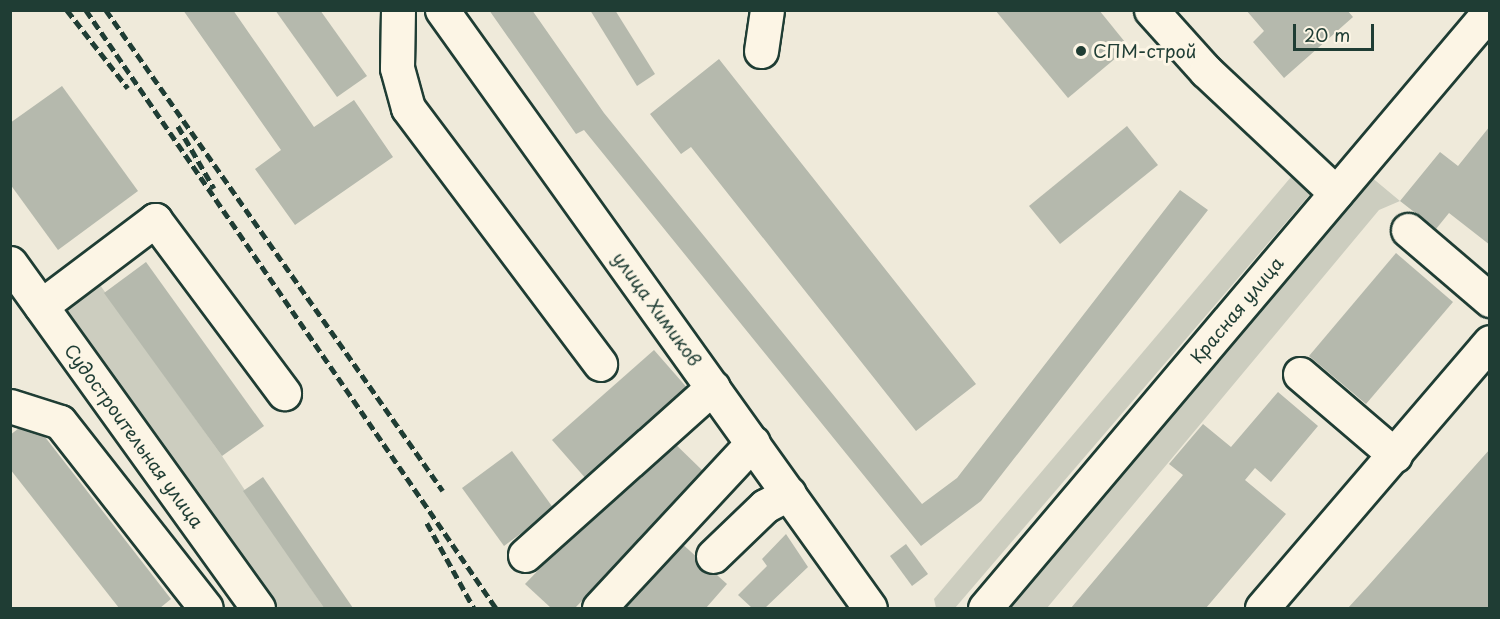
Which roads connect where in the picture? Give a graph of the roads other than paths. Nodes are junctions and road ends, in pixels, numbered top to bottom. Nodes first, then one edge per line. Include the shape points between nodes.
1 (398, 10) edge
2 (442, 10) edge
3 (767, 10) edge
4 (1151, 10) edge
5 (1490, 11) edge
6 (760, 51) dead end
7 (1336, 193) junction
8 (1408, 230) dead end
9 (10, 263) edge
10 (1490, 300) edge
11 (41, 306) junction
12 (1490, 342) edge
13 (600, 364) dead end
14 (1300, 374) dead end
15 (713, 387) junction
16 (284, 393) dead end
17 (10, 405) edge
18 (753, 442) junction
19 (1395, 454) junction
20 (789, 493) junction
21 (206, 536) junction
22 (525, 555) dead end
23 (713, 556) dead end
24 (171, 564) junction
25 (206, 609) edge
26 (258, 609) edge
27 (599, 609) edge
28 (870, 609) edge
29 (985, 609) edge
30 (1262, 609) edge

1 - 13 main road via 397,68 408,108
2 - 15 main road, улица Химиков
3 - 6 main road
4 - 7 main road via 1206,71
5 - 7 main road, Красная улица
7 - 29 main road, Красная улица
8 - 10 main road
9 - 11 main road, Судостроительная улица
11 - 16 main road via 155,220
11 - 21 main road, Судостроительная улица
12 - 19 main road
14 - 19 main road
15 - 18 main road, улица Химиков
15 - 22 main road
17 - 24 main road via 60,422
18 - 20 main road, улица Химиков
18 - 27 main road
19 - 30 main road
20 - 23 main road via 765,506
20 - 28 main road, улица Химиков
21 - 24 main road
21 - 26 main road, Судостроительная улица
24 - 25 main road

